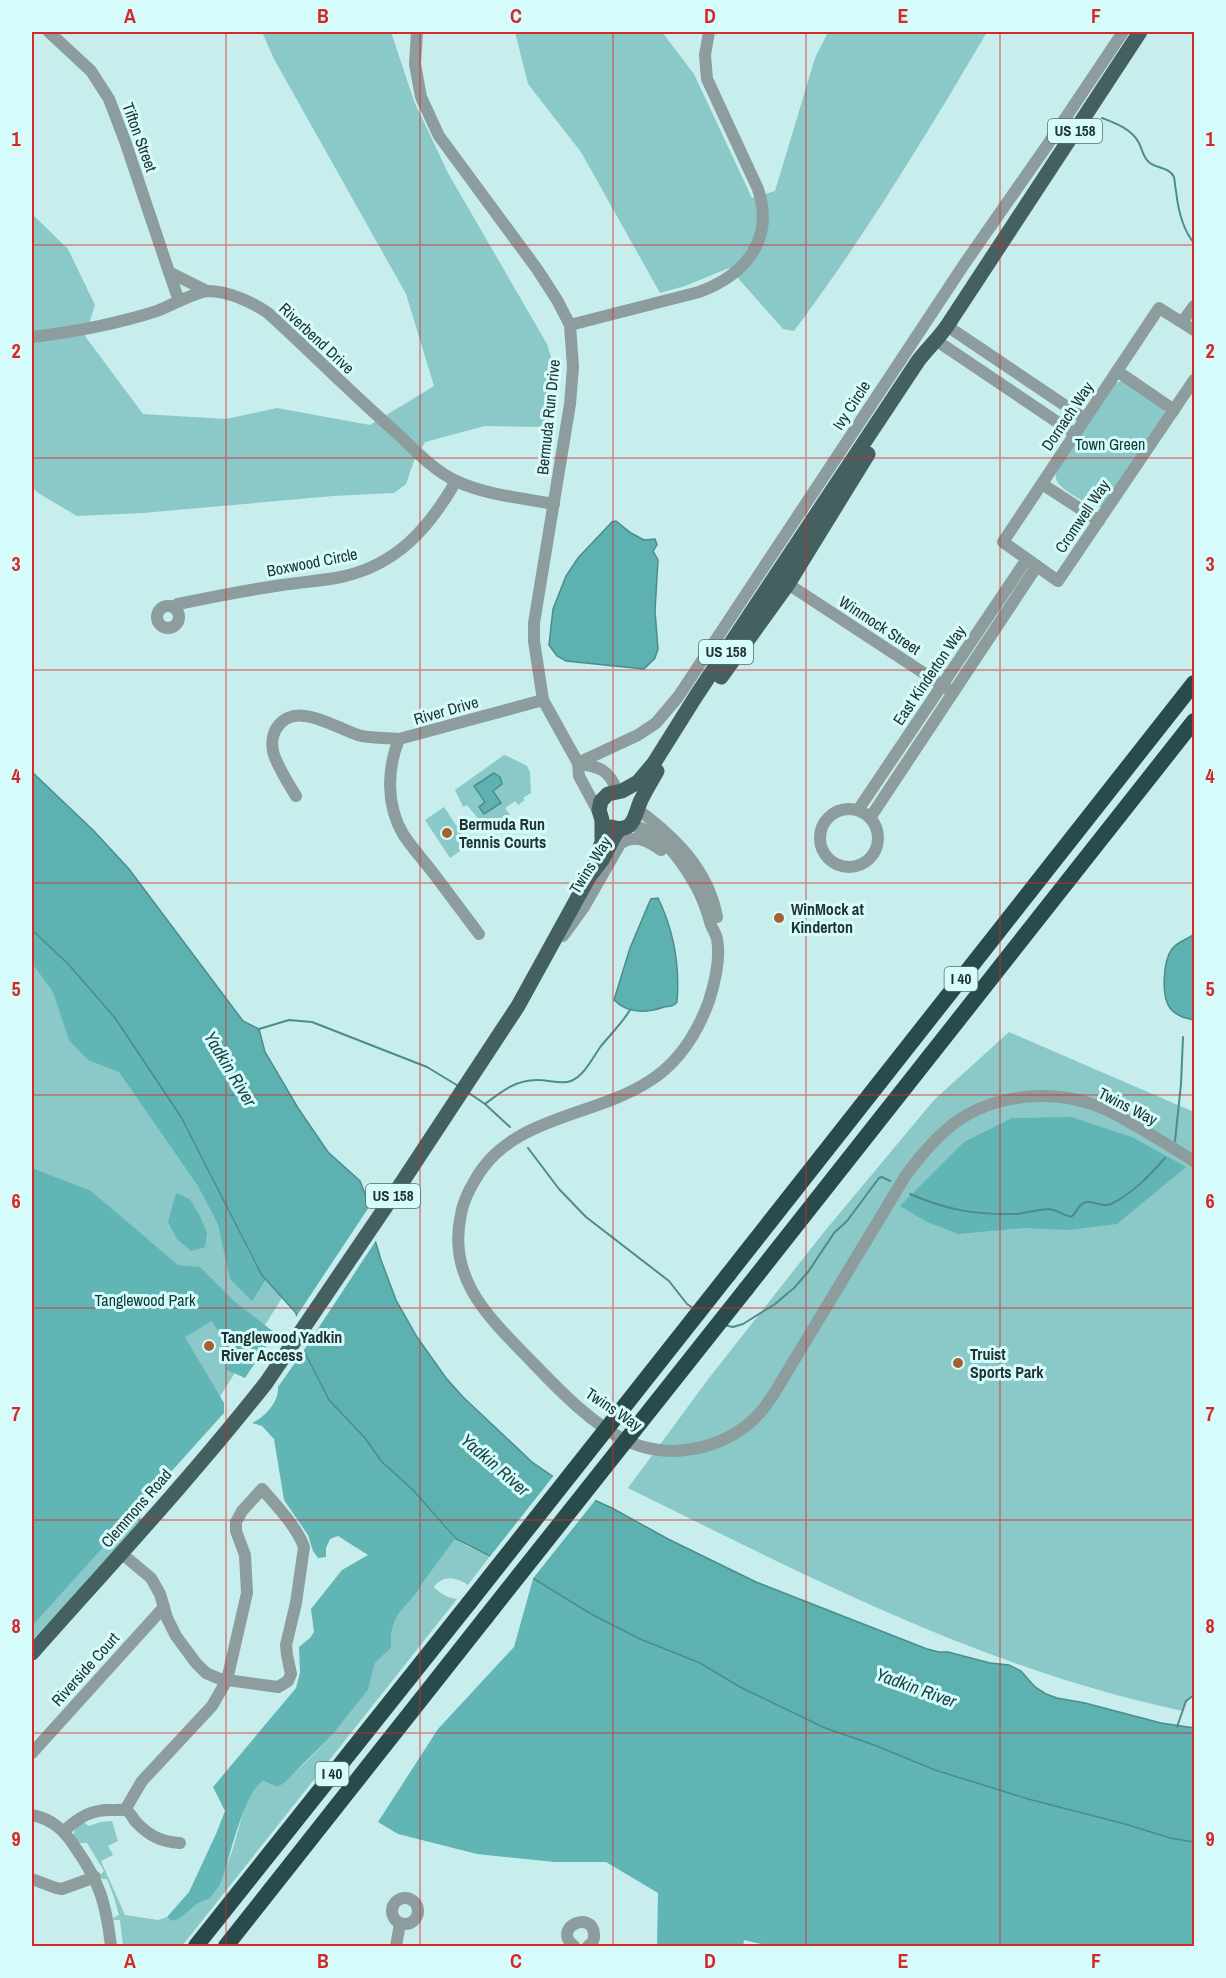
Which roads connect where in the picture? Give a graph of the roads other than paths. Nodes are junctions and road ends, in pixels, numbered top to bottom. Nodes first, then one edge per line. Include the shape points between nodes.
1 (49, 32) edge
2 (709, 32) edge
3 (1123, 32) edge
4 (1140, 32) edge
5 (416, 33) edge
6 (169, 272) junction
7 (207, 291) junction
8 (179, 301) junction
9 (1194, 306) edge
10 (1182, 322) junction
11 (570, 325) junction
12 (947, 326) junction
13 (1194, 330) edge
14 (32, 337) edge
15 (937, 341) junction
16 (1118, 371) junction
17 (1194, 380) edge
18 (1174, 410) junction
19 (1085, 419) junction
20 (1075, 434) junction
21 (456, 481) junction
22 (1042, 484) junction
23 (554, 504) junction
24 (823, 505) junction
25 (1099, 521) junction
26 (1032, 563) junction
27 (788, 584) junction
28 (173, 607) dead end
29 (1194, 682) edge
30 (942, 685) junction
31 (954, 692) junction
32 (543, 700) junction
33 (1194, 721) edge
34 (399, 740) junction
35 (578, 763) junction
36 (620, 791) junction
37 (296, 796) dead end
38 (637, 809) junction
39 (858, 810) junction
40 (601, 817) junction
41 (870, 818) junction
42 (625, 827) junction
43 (589, 877) junction
44 (691, 878) junction
45 (479, 934) dead end
46 (716, 936) junction
47 (537, 974) junction
48 (1194, 1161) edge
49 (121, 1553) junction
50 (164, 1607) junction
51 (32, 1653) edge
52 (227, 1680) junction
53 (32, 1753) edge
54 (125, 1810) junction
55 (32, 1815) edge
56 (64, 1831) junction
57 (180, 1844) dead end
58 (95, 1877) junction
59 (37, 1881) edge
60 (32, 1892) edge
61 (400, 1924) dead end
62 (111, 1947) edge
63 (196, 1947) edge
64 (226, 1947) edge
65 (396, 1947) edge
66 (574, 1947) edge
67 (588, 1947) edge

1 - 6 street, Tifton Street via 91,71 109,99
2 - 11 street via 705,55 707,79 763,206 762,230 753,252 735,274 717,285
3 - 35 street, Ivy Circle via 678,697 656,723 638,735
4 - 12 main road, US 158
5 - 11 street, Bermuda Run Drive via 415,64 421,97 439,136 537,269
6 - 7 street
6 - 8 street, Tifton Street
7 - 8 street
7 - 21 street, Riverbend Drive via 230,295 268,313 424,460
8 - 14 street via 109,325
9 - 10 street
10 - 13 street
10 - 16 street, Dornach Way via 1159,308
11 - 23 street, Bermuda Run Drive via 573,367
12 - 15 main road, US 158
12 - 19 street
15 - 20 street
15 - 24 main road, US 158 via 918,362
15 - 27 main road, US 158 via 937,349
16 - 18 street
16 - 19 street, Dornach Way
17 - 18 street, Cromwell Way
18 - 25 street, Cromwell Way
19 - 20 street, Dornach Way
20 - 22 street, Dornach Way
21 - 23 street, Riverbend Drive
21 - 28 street, Boxwood Circle via 421,532 374,566 340,577
22 - 25 street
22 - 26 street, Dornach Way via 1003,542
23 - 32 street, Bermuda Run Drive via 534,623
24 - 27 street via 820,519 784,579
24 - 36 main road, US 158 via 654,763 638,782
25 - 26 street, Cromwell Way via 1058,581
26 - 30 street, East Kinderton Way
26 - 31 street, East Kinderton Way
27 - 30 street, Winmock Street
27 - 38 main road, US 158 via 681,734
29 - 63 highway, I 40, bridge
30 - 31 street, Winmock Street
30 - 39 street, East Kinderton Way
31 - 41 street, East Kinderton Way
32 - 34 street, River Drive
32 - 35 street, Bermuda Run Drive
33 - 64 highway, I 40, bridge
34 - 37 street via 358,735 309,716 285,718 274,735 273,750
34 - 45 street, River Drive via 390,770 393,811 403,833
35 - 36 street, Bermuda Run Drive
35 - 40 street, Bermuda Run Drive via 579,776
36 - 38 main road via 634,799
36 - 40 main road via 604,797
38 - 42 main road via 636,818
38 - 46 street, Twins Way via 681,845 699,871 716,912
39 - 41 street
39 - 41 street via 838,811 823,825 821,846 833,862 853,867 871,857 878,837
40 - 42 main road via 610,827
40 - 43 main road, US 158 via 602,842
42 - 43 main road, US 158 via 615,835
42 - 44 street, Twins Way via 645,830 667,845
43 - 47 main road, US 158
44 - 46 street, Twins Way
44 - 47 street, Twins Way via 652,843 638,838 624,841
46 - 48 street, Twins Way via 713,988 699,1028 675,1061 649,1082 537,1127 501,1147 484,1164 461,1212 458,1239 462,1269 484,1311 570,1399 625,1440 645,1448 676,1451 707,1447 747,1425 764,1409 906,1175 926,1149 970,1113 1000,1101 1033,1096 1067,1098 1106,1109
47 - 49 main road, Clemmons Road / US 158 via 266,1383
49 - 50 street via 151,1578
49 - 51 main road, Clemmons Road / US 158
50 - 52 street via 176,1636 196,1663 206,1673
50 - 53 street, Riverside Court
52 - 52 street via 278,1687 291,1674 286,1645 304,1547 262,1489 236,1522 245,1555 248,1593
52 - 54 street via 212,1706 142,1781
54 - 56 street via 92,1812
54 - 57 street via 150,1835
55 - 56 street
56 - 58 street
58 - 59 street via 62,1888
58 - 62 street via 105,1904
59 - 60 street
61 - 65 street
66 - 67 street via 567,1932 581,1922 594,1932

